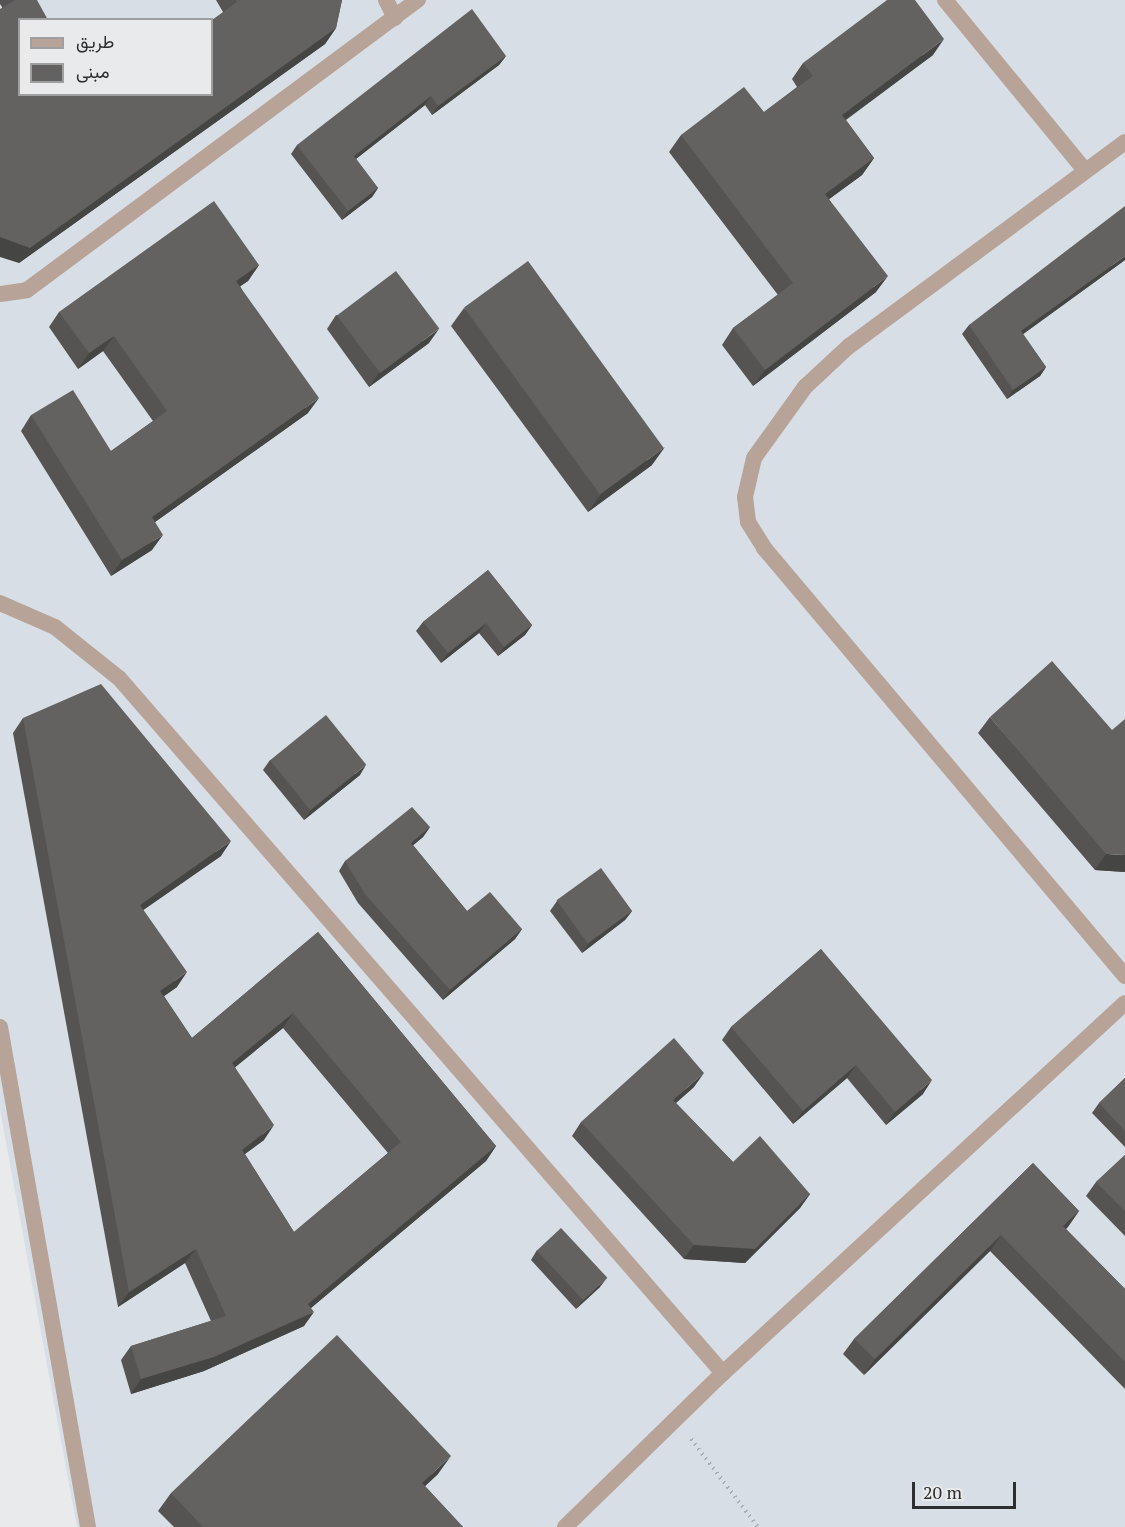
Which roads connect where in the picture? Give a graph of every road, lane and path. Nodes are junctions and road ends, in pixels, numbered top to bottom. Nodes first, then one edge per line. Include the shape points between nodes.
1 (386, 0) edge
2 (418, 0) edge
3 (945, 0) edge
4 (395, 18) junction
5 (1125, 142) edge
6 (1083, 168) junction
7 (0, 294) edge
8 (0, 603) edge
9 (1125, 976) edge
10 (1125, 1003) edge
11 (0, 1027) edge
12 (723, 1373) junction
13 (676, 1419) junction
14 (88, 1527) edge
15 (565, 1527) edge
16 (758, 1527) edge

1 - 4 street
2 - 4 street
3 - 6 street
4 - 7 street via 27,290
5 - 6 street
6 - 9 street via 849,346 805,387 754,458 745,497 748,522 764,548
8 - 12 street via 55,627 119,678
10 - 12 street
11 - 14 street
12 - 13 street
13 - 15 street
13 - 16 path

